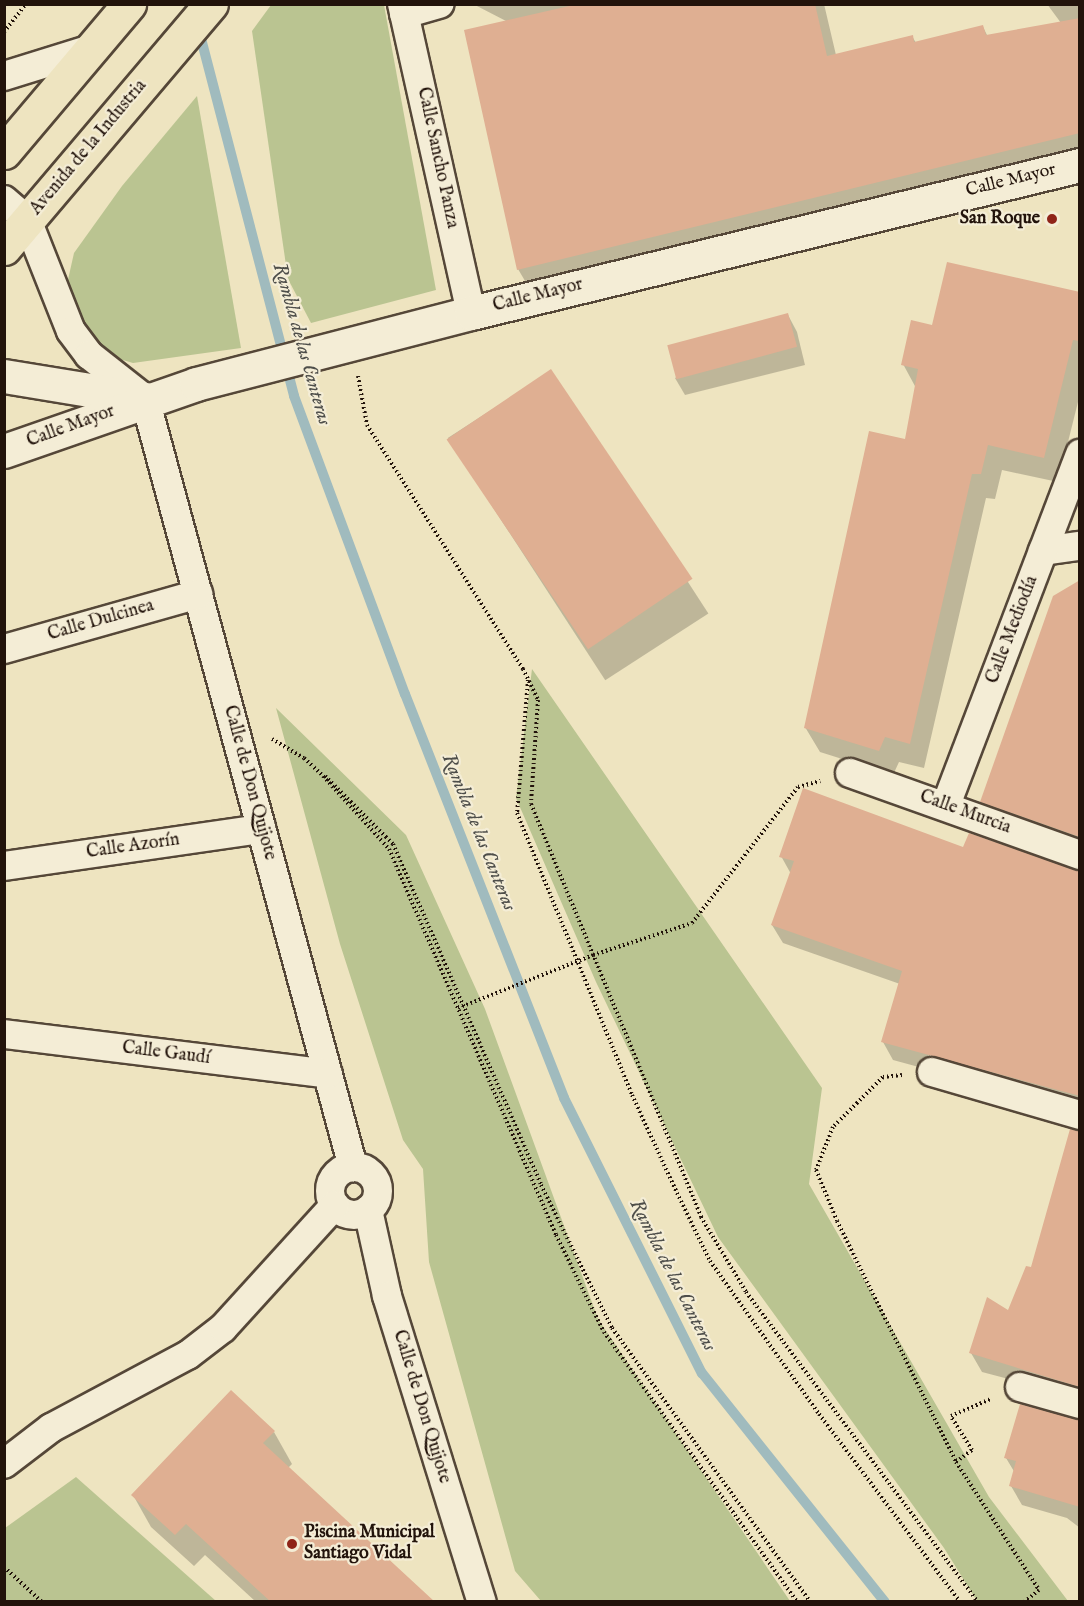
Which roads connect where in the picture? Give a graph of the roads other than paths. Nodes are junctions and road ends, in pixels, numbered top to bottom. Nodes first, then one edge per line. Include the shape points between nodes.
1 (211, 4) edge
2 (440, 4) edge
3 (127, 7) edge
4 (403, 9) edge
5 (91, 50) junction
6 (7, 72) edge
7 (4, 152) edge
8 (1080, 165) edge
9 (16, 210) edge
10 (4, 248) edge
11 (471, 312) junction
12 (4, 376) edge
13 (145, 399) junction
14 (4, 451) edge
15 (1080, 454) edge
16 (1080, 546) edge
17 (1043, 551) junction
18 (198, 594) junction
19 (4, 649) edge
20 (850, 773) road end
21 (946, 805) junction
22 (261, 828) junction
23 (1080, 855) edge
24 (4, 866) edge
25 (4, 1034) edge
26 (932, 1072) road end
27 (328, 1074) junction
28 (1080, 1115) edge
29 (353, 1167) junction
30 (334, 1205) junction
31 (368, 1210) junction
32 (1020, 1387) road end
33 (1080, 1404) edge
34 (4, 1464) edge
35 (482, 1602) edge

1 - 9 main road, Avenida de la Industria via 150,75
2 - 4 street
3 - 5 main road
4 - 11 street, Calle Sancho Panza
5 - 6 street
5 - 7 main road
8 - 11 main road, Calle Mayor
9 - 10 main road, Avenida de la Industria
9 - 13 street via 71,331 89,356
11 - 13 main road, Calle Mayor
12 - 13 main road via 78,385
13 - 14 main road, Calle Mayor
13 - 18 street, Calle de Don Quijote
15 - 17 street, Calle Mediodía
16 - 17 street
17 - 21 street, Calle Mediodía
18 - 19 street, Calle Dulcinea
18 - 22 street, Calle de Don Quijote
20 - 21 street, Calle Murcia
21 - 23 street, Calle Murcia
22 - 24 street, Calle Azorín
22 - 27 street, Calle de Don Quijote
25 - 27 street, Calle Gaudí
26 - 28 street
27 - 29 street, Calle de Don Quijote
29 - 30 street via 339,1172 331,1184
29 - 31 street via 366,1170 375,1180 378,1193
30 - 31 street via 346,1214
30 - 34 street via 223,1328 188,1355 51,1428
31 - 35 street, Calle de Don Quijote via 387,1296
32 - 33 street

